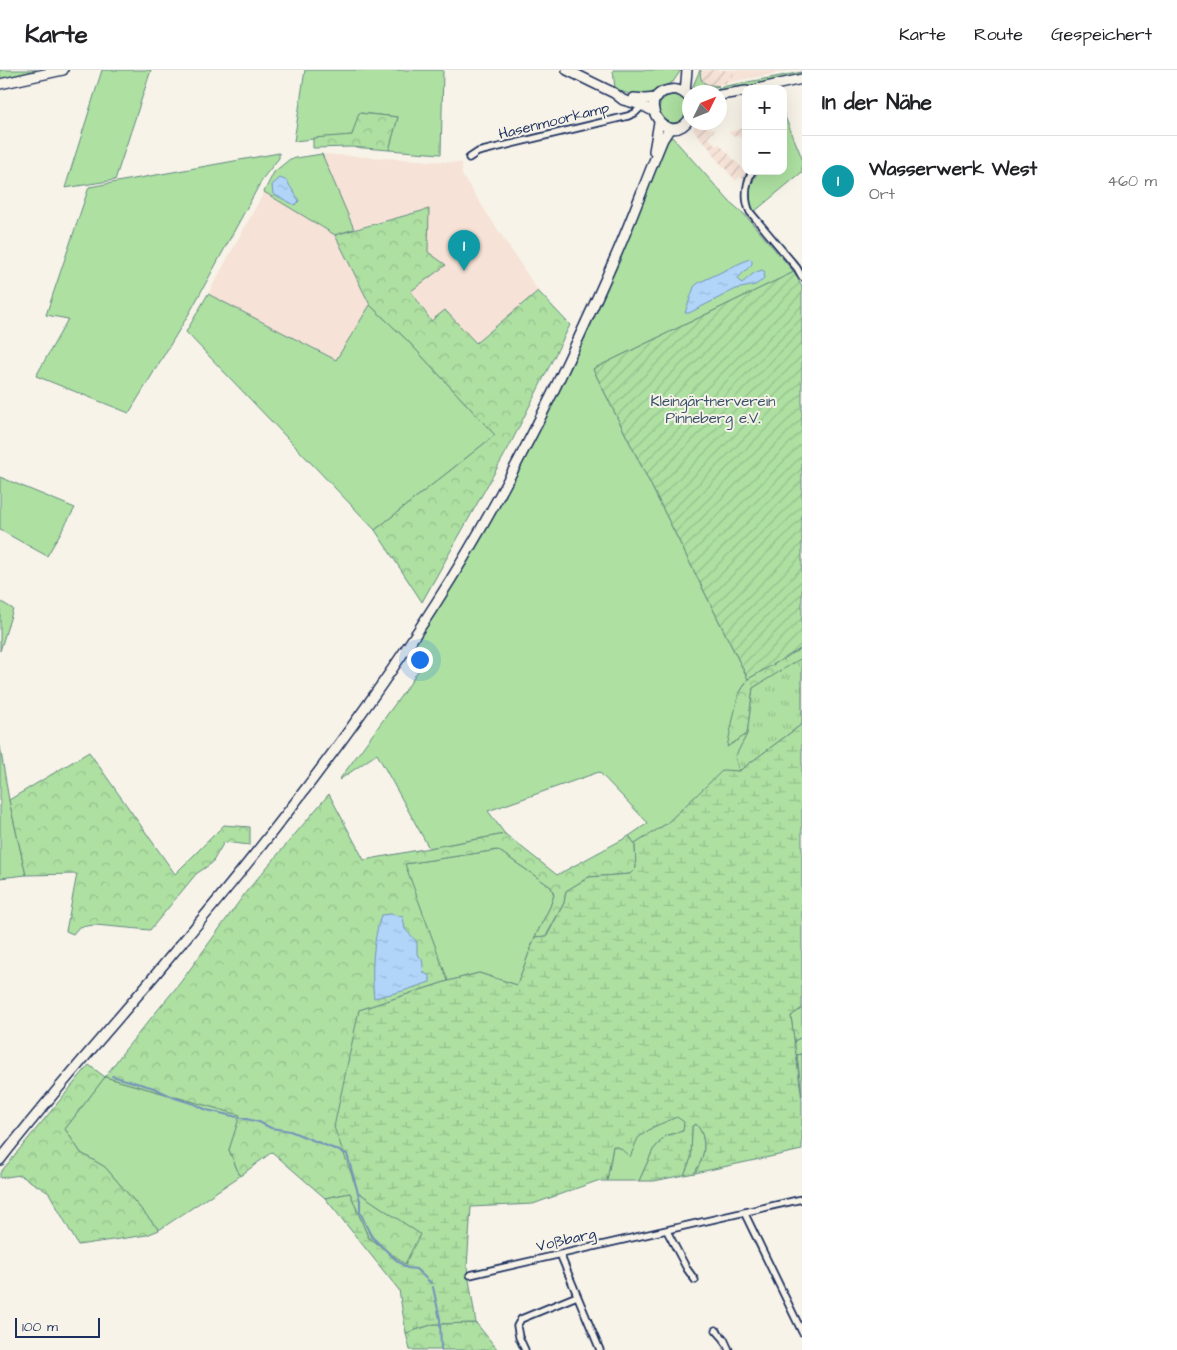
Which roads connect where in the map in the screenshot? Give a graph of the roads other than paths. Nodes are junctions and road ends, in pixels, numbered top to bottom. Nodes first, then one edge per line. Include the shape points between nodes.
1 (63, 70) edge
2 (567, 70) edge
3 (686, 70) edge
4 (802, 79) edge
5 (0, 84) edge
6 (687, 85) edge
7 (780, 85) edge
8 (673, 89) junction
9 (742, 92) edge
10 (614, 93) junction
11 (682, 94) edge
12 (727, 96) edge
13 (657, 98) junction
14 (643, 105) junction
15 (653, 111) junction
16 (659, 122) junction
17 (682, 126) edge
18 (670, 128) junction
19 (469, 158) dead end
20 (649, 173) junction
21 (751, 175) edge
22 (802, 277) edge
23 (0, 1160) edge
24 (802, 1199) edge
25 (744, 1212) junction
26 (667, 1230) junction
27 (560, 1254) junction
28 (470, 1275) dead end
29 (695, 1280) dead end
30 (578, 1296) junction
31 (716, 1330) dead end
32 (802, 1332) edge
33 (525, 1350) edge
34 (600, 1350) edge
35 (730, 1350) edge

1 - 5 main road
2 - 10 main road
3 - 6 main road
3 - 8 main road
4 - 7 main road
8 - 11 main road
8 - 13 main road
9 - 12 main road
10 - 13 main road via 637,99
10 - 14 main road via 623,100
13 - 15 main road
14 - 15 main road
14 - 19 street, Hasenmoorkamp via 628,116 478,152
15 - 16 main road
16 - 18 main road
16 - 20 main road
17 - 18 main road
18 - 20 main road
20 - 23 main road via 606,277 525,449 435,604 332,752 255,853
21 - 22 street via 747,186 750,212
24 - 25 street, Voßbarg
25 - 26 street, Voßbarg
25 - 32 street
26 - 27 street, Voßbarg
26 - 29 street
27 - 28 street, Voßbarg
27 - 30 street
30 - 33 street via 521,1319 517,1326
30 - 34 street
31 - 35 street

